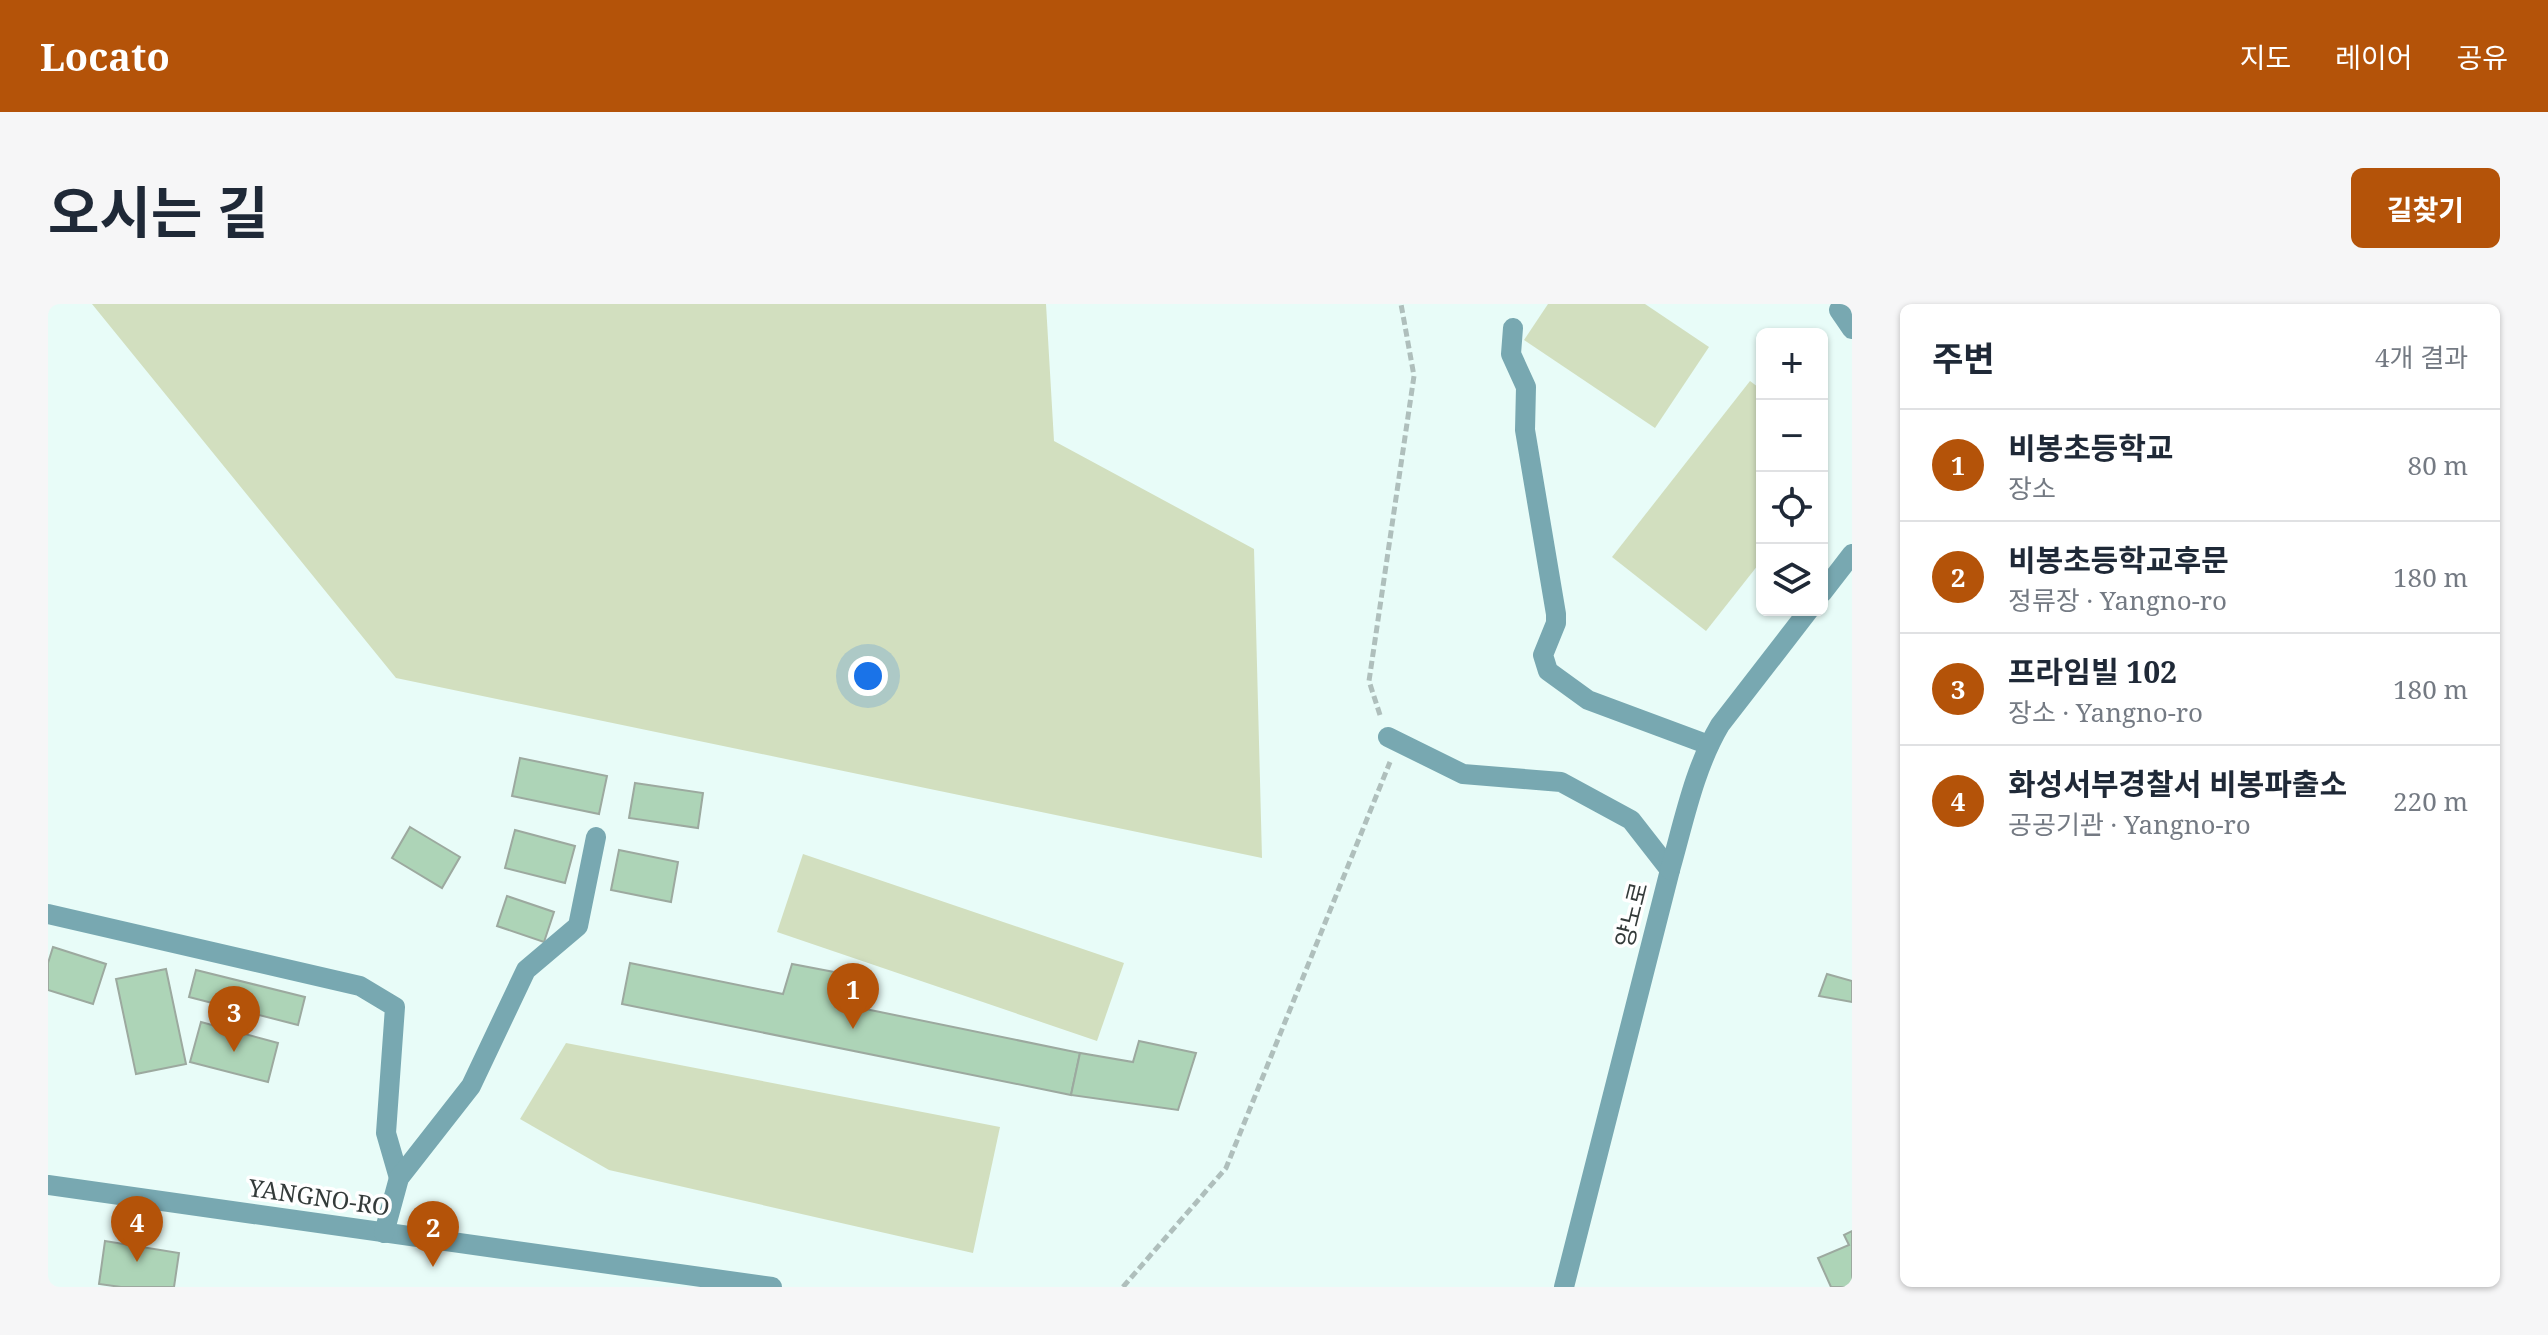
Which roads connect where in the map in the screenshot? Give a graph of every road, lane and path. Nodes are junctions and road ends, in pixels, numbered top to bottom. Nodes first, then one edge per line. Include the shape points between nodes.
1 (1401, 304) edge
2 (1839, 310) dead end
3 (1513, 328) dead end
4 (1852, 329) edge
5 (1852, 554) edge
6 (1828, 585) edge
7 (1804, 616) edge
8 (1388, 737) junction
9 (1709, 745) junction
10 (596, 837) dead end
11 (1670, 870) junction
12 (48, 914) edge
13 (399, 1178) junction
14 (48, 1185) edge
15 (384, 1233) junction
16 (684, 1280) edge
17 (772, 1287) edge
18 (1123, 1287) edge
19 (1564, 1287) edge

1 - 8 path via 1414,376 1369,681
2 - 4 street
3 - 9 street via 1511,354 1526,387 1525,430 1556,614 1543,655 1548,671 1588,700
5 - 6 street
7 - 9 street
8 - 11 street, 양노로 via 1463,774 1561,782 1631,820
8 - 18 path via 1393,753 1226,1168
9 - 11 street
10 - 13 street via 578,926 526,970 471,1086
11 - 19 street, 양노로
12 - 13 street via 360,986 395,1007 386,1133
13 - 15 street
14 - 15 street, YANGNO-RO
15 - 16 street, YANGNO-RO
16 - 17 street, YANGNO-RO

